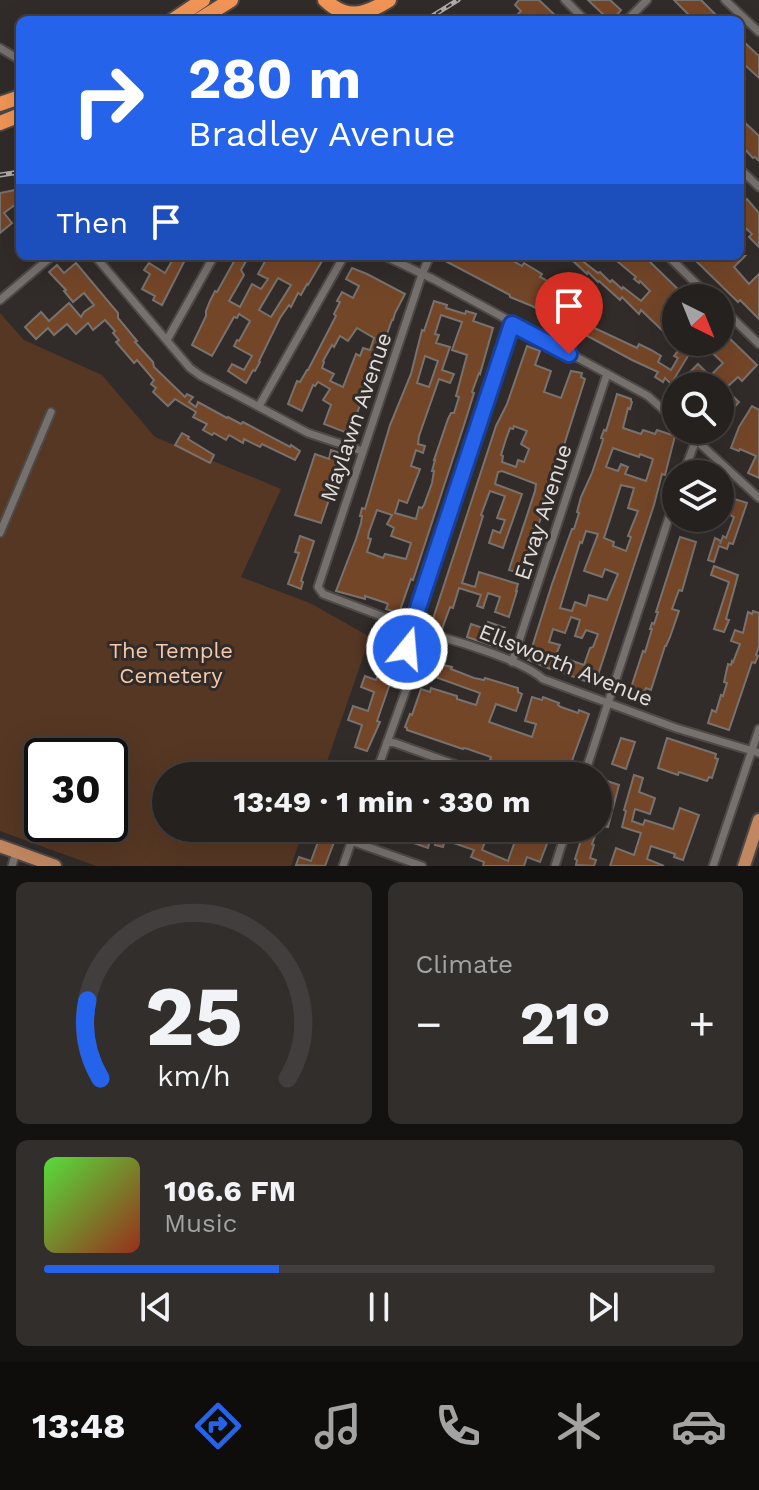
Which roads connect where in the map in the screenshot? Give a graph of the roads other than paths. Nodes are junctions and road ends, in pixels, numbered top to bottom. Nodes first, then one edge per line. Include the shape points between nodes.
1 (203, 0) edge
2 (231, 0) edge
3 (325, 0) edge
4 (389, 0) edge
5 (565, 0) edge
6 (647, 0) edge
7 (725, 0) edge
8 (179, 16) edge
9 (205, 16) edge
10 (581, 16) edge
11 (631, 16) edge
12 (742, 16) edge
13 (744, 18) edge
14 (759, 32) edge
15 (744, 173) edge
16 (759, 187) edge
17 (47, 260) edge
18 (98, 260) edge
19 (212, 260) edge
20 (342, 260) edge
21 (393, 260) edge
22 (428, 260) edge
23 (672, 260) edge
24 (422, 274) junction
25 (697, 284) edge
26 (0, 300) edge
27 (734, 320) edge
28 (512, 324) junction
29 (167, 340) junction
30 (759, 344) edge
31 (607, 374) junction
32 (259, 406) junction
33 (662, 408) edge
34 (51, 412) dead end
35 (700, 444) edge
36 (362, 451) junction
37 (759, 498) edge
38 (664, 532) edge
39 (0, 533) edge
40 (319, 590) joint
41 (410, 632) junction
42 (512, 662) junction
43 (609, 703) junction
44 (759, 729) edge
45 (387, 742) junction
46 (755, 752) edge
47 (380, 762) edge
48 (448, 762) edge
49 (589, 762) edge
50 (759, 820) edge
51 (351, 842) edge
52 (354, 842) edge
53 (563, 842) edge
54 (0, 846) edge
55 (16, 852) junction
56 (12, 866) edge
57 (55, 866) edge
58 (343, 866) edge
59 (422, 866) edge
60 (555, 866) edge
61 (713, 866) edge
62 (744, 866) edge

1 - 8 highway
2 - 9 highway
3 - 4 highway via 354,14
5 - 10 street
6 - 11 street
7 - 12 street
13 - 14 street
15 - 16 street
17 - 26 street
18 - 29 street
19 - 29 street
20 - 32 street
21 - 24 street
22 - 24 street, Maylawn Avenue
23 - 25 street
24 - 28 street
24 - 36 street, Maylawn Avenue
27 - 30 street
28 - 31 street
28 - 41 street
29 - 32 street via 201,376
31 - 33 street
31 - 42 street, Ervay Avenue
32 - 36 street via 308,433
34 - 39 street
35 - 37 street
36 - 40 street, Maylawn Avenue
38 - 43 street
40 - 41 street, Ellsworth Avenue
41 - 42 street, Ellsworth Avenue
41 - 45 street via 407,687
42 - 43 street, Ellsworth Avenue
43 - 46 street, Ellsworth Avenue
43 - 49 street
44 - 46 street
45 - 47 street
45 - 48 street
46 - 61 street
50 - 62 main road
51 - 58 street
52 - 59 street
53 - 60 street
54 - 55 main road
55 - 56 street
55 - 57 main road

